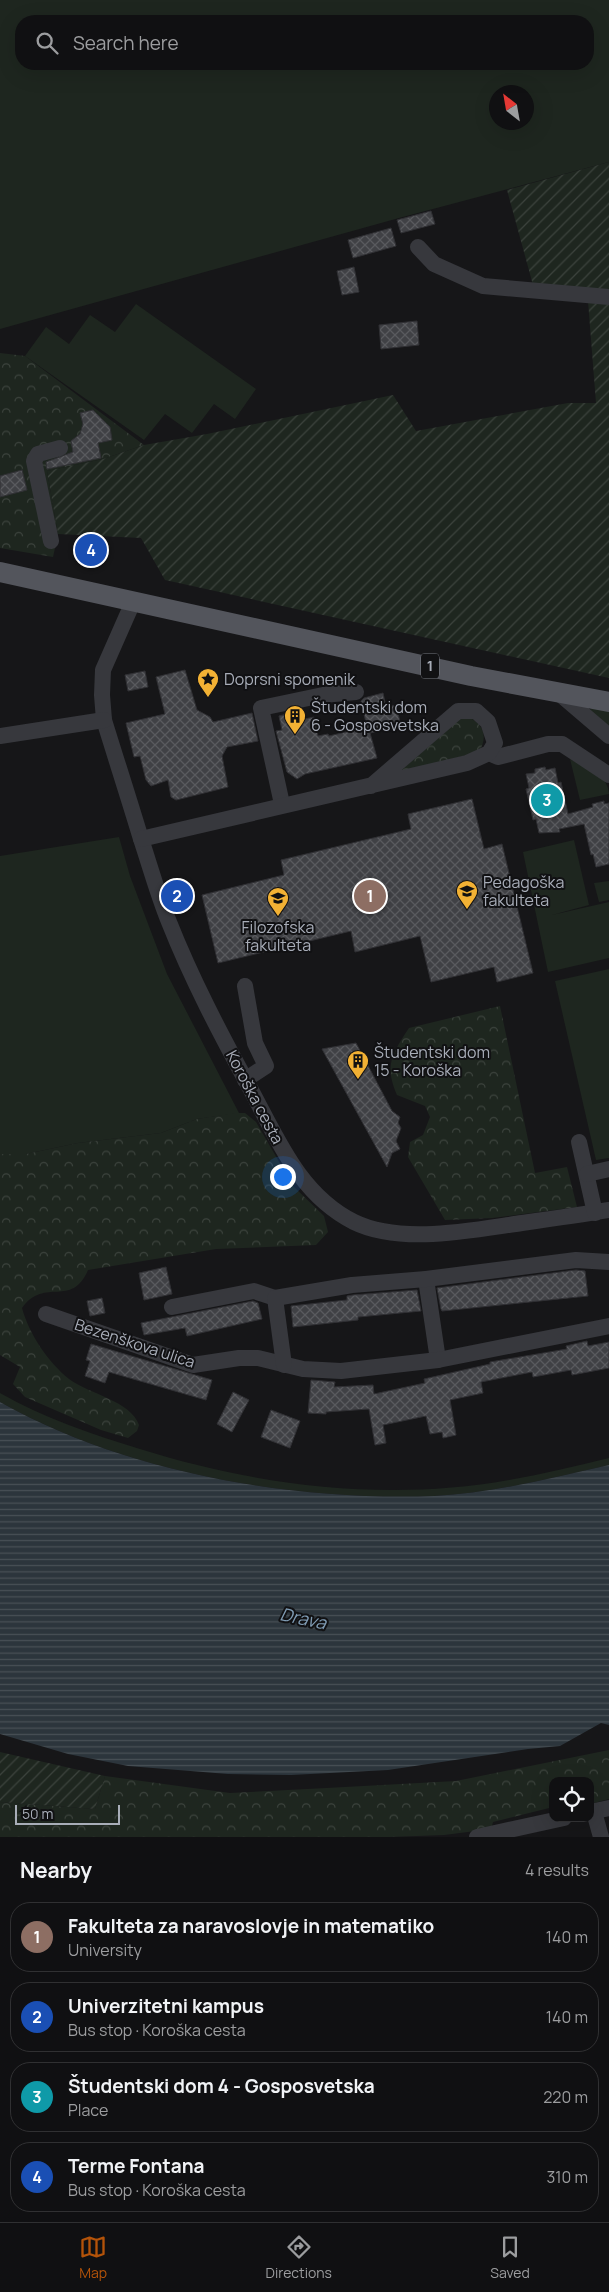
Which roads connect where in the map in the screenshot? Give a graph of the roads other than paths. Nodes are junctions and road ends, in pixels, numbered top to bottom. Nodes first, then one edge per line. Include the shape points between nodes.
1 (418, 248) dead end
2 (609, 297) edge
3 (60, 448) dead end
4 (51, 541) dead end
5 (0, 572) edge
6 (133, 602) junction
7 (356, 692) dead end
8 (561, 695) junction
9 (607, 701) edge
10 (104, 720) junction
11 (0, 736) edge
12 (609, 736) edge
13 (489, 753) junction
14 (609, 775) edge
15 (371, 786) junction
16 (282, 804) junction
17 (141, 839) junction
18 (244, 986) dead end
19 (245, 1080) junction
20 (578, 1142) dead end
21 (609, 1169) edge
22 (586, 1174) junction
23 (602, 1212) edge
24 (609, 1262) edge
25 (426, 1279) junction
26 (275, 1298) junction
27 (172, 1306) dead end
28 (46, 1314) dead end
29 (609, 1326) edge
30 (438, 1360) junction
31 (284, 1365) junction
32 (598, 1811) edge
33 (549, 1821) edge
34 (477, 1837) edge
35 (602, 1837) edge

1 - 2 street via 434,264 483,286
3 - 4 street via 38,454 34,461
5 - 6 main road, 1
6 - 8 main road, 1
6 - 10 street, Koroška cesta via 103,670
7 - 16 street via 323,695 261,708
8 - 9 main road, 1
8 - 12 street
10 - 11 street
10 - 17 street, Koroška cesta
13 - 14 street via 498,757 548,744 562,744
13 - 15 street via 467,764
13 - 15 street via 495,743 488,722 476,711 458,711
15 - 16 street
16 - 17 street
17 - 19 street, Koroška cesta via 168,920
18 - 19 street via 255,1043 266,1066
19 - 23 street, Koroška cesta via 304,1183 318,1198 355,1222 384,1231 424,1234
20 - 22 street, Koroška cesta
21 - 22 street
22 - 23 street, Koroška cesta
24 - 25 street via 576,1260
25 - 26 street via 352,1285
25 - 30 street
26 - 27 street via 254,1291
26 - 31 street
28 - 31 street, Bezenškova ulica via 194,1365 258,1358
29 - 30 street, Bezenškova ulica
30 - 31 street, Bezenškova ulica via 340,1371
32 - 35 street
33 - 34 street

